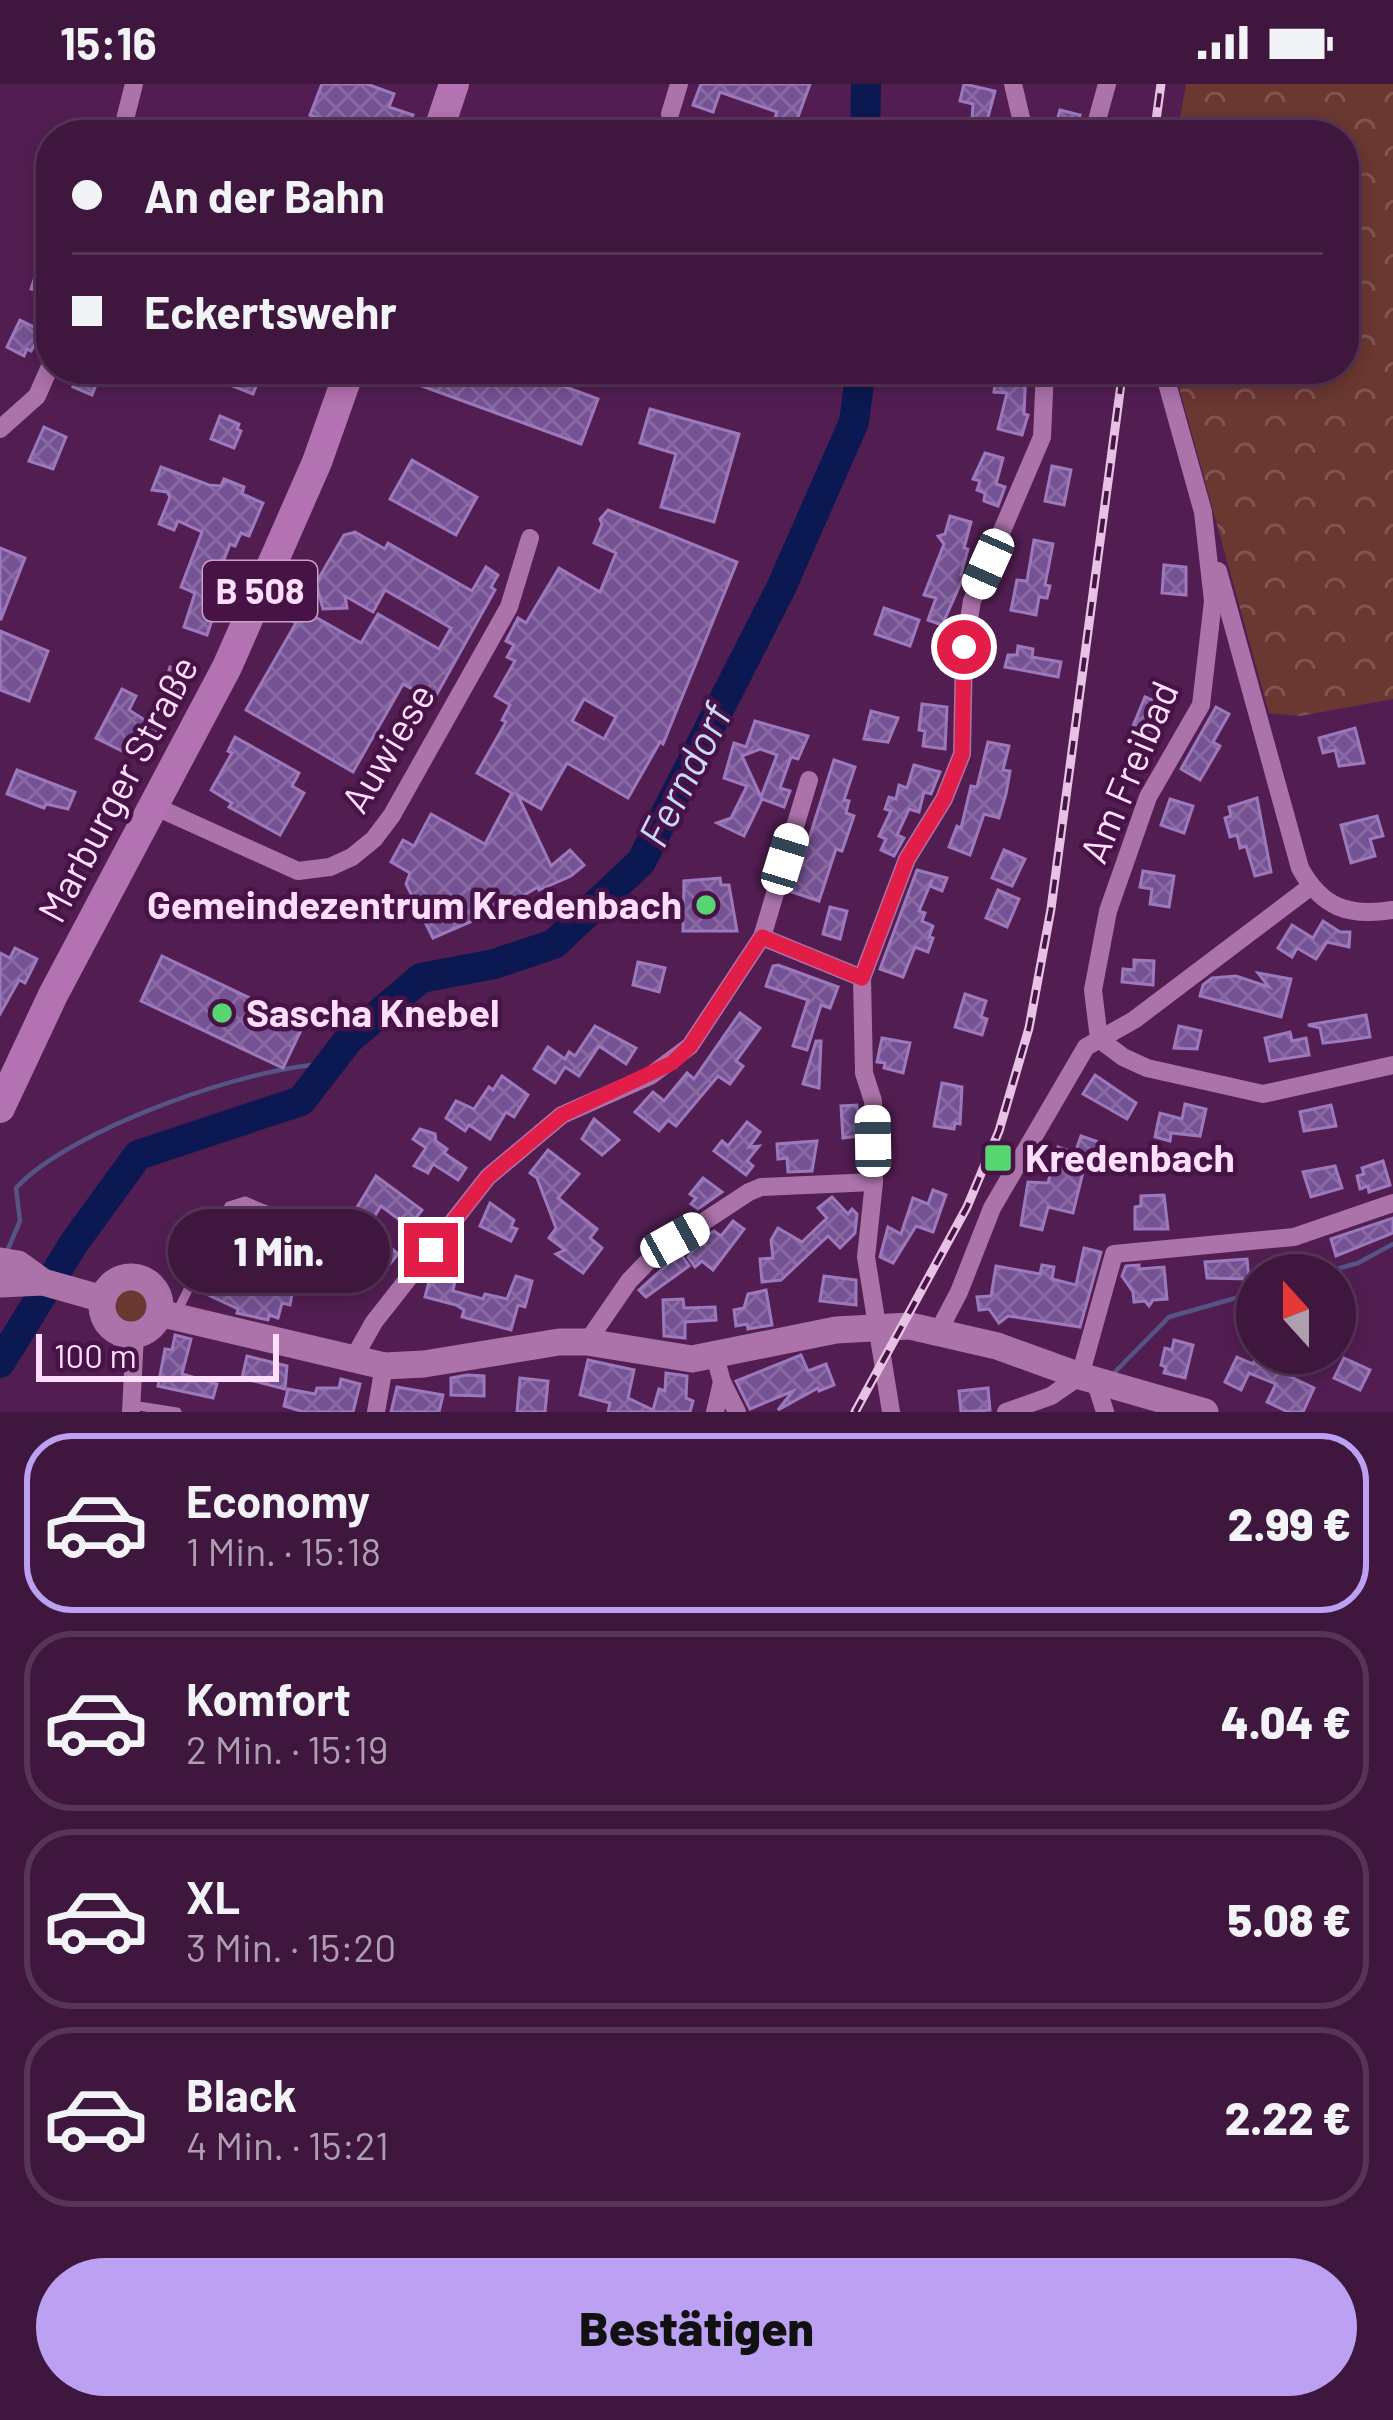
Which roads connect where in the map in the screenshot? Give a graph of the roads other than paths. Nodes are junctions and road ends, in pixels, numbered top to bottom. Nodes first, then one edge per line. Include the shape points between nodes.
1 (134, 84) edge
2 (679, 84) edge
3 (1012, 84) edge
4 (1107, 84) edge
5 (670, 114) dead end
6 (125, 120) edge
7 (1021, 120) edge
8 (1097, 120) edge
9 (42, 384) edge
10 (345, 384) edge
11 (1044, 384) edge
12 (1167, 384) edge
13 (0, 429) edge
14 (1205, 528) junction
15 (530, 538) dead end
16 (809, 780) dead end
17 (154, 806) junction
18 (1310, 887) junction
19 (1393, 910) edge
20 (762, 937) junction
21 (862, 978) junction
22 (1100, 1039) junction
23 (1393, 1065) edge
24 (0, 1108) edge
25 (874, 1182) junction
26 (1393, 1203) edge
27 (269, 1211) dead end
28 (0, 1261) edge
29 (43, 1282) junction
30 (0, 1284) edge
31 (103, 1299) junction
32 (167, 1315) junction
33 (878, 1326) junction
34 (939, 1330) junction
35 (135, 1335) junction
36 (586, 1342) junction
37 (352, 1361) junction
38 (384, 1366) junction
39 (718, 1369) junction
40 (1087, 1378) junction
41 (131, 1408) edge
42 (178, 1412) edge
43 (376, 1412) edge
44 (715, 1412) edge
45 (737, 1412) edge
46 (891, 1412) edge
47 (1006, 1412) edge
48 (1105, 1412) edge
49 (1204, 1412) edge

1 - 6 street
2 - 5 street
3 - 7 street
4 - 8 street
9 - 13 street
10 - 17 main road, Marburger Straße / B 508 via 227,667
11 - 21 street via 1042,437 972,601 962,754 907,859
12 - 14 street, Am Freibad
14 - 18 street
14 - 22 street, Am Freibad via 1213,601 1201,705 1148,796 1108,911 1093,990
15 - 17 street, Auwiese via 509,608 392,814 352,856 298,871
16 - 20 street
17 - 24 main road, Marburger Straße / B 508
18 - 19 street via 1333,908
18 - 22 street
20 - 21 street
20 - 37 street via 672,1063 562,1115 488,1177
21 - 25 street
22 - 23 street via 1147,1068 1263,1094
22 - 34 street via 1085,1047 992,1208
25 - 33 street via 866,1257
25 - 36 street via 749,1192 656,1253
26 - 40 street via 1294,1237 1114,1254
27 - 32 lane via 245,1201 229,1206
28 - 29 main road
29 - 30 main road
29 - 31 main road
31 - 32 main road via 116,1281 137,1278
31 - 35 main road via 109,1325
32 - 35 main road
32 - 37 main road
33 - 34 main road
33 - 39 main road via 800,1335
33 - 46 street
34 - 40 main road
35 - 41 street
36 - 38 main road
36 - 39 main road
37 - 38 main road
38 - 43 street
39 - 44 street
39 - 45 street
40 - 47 street
40 - 48 street
40 - 49 main road
41 - 42 lane

